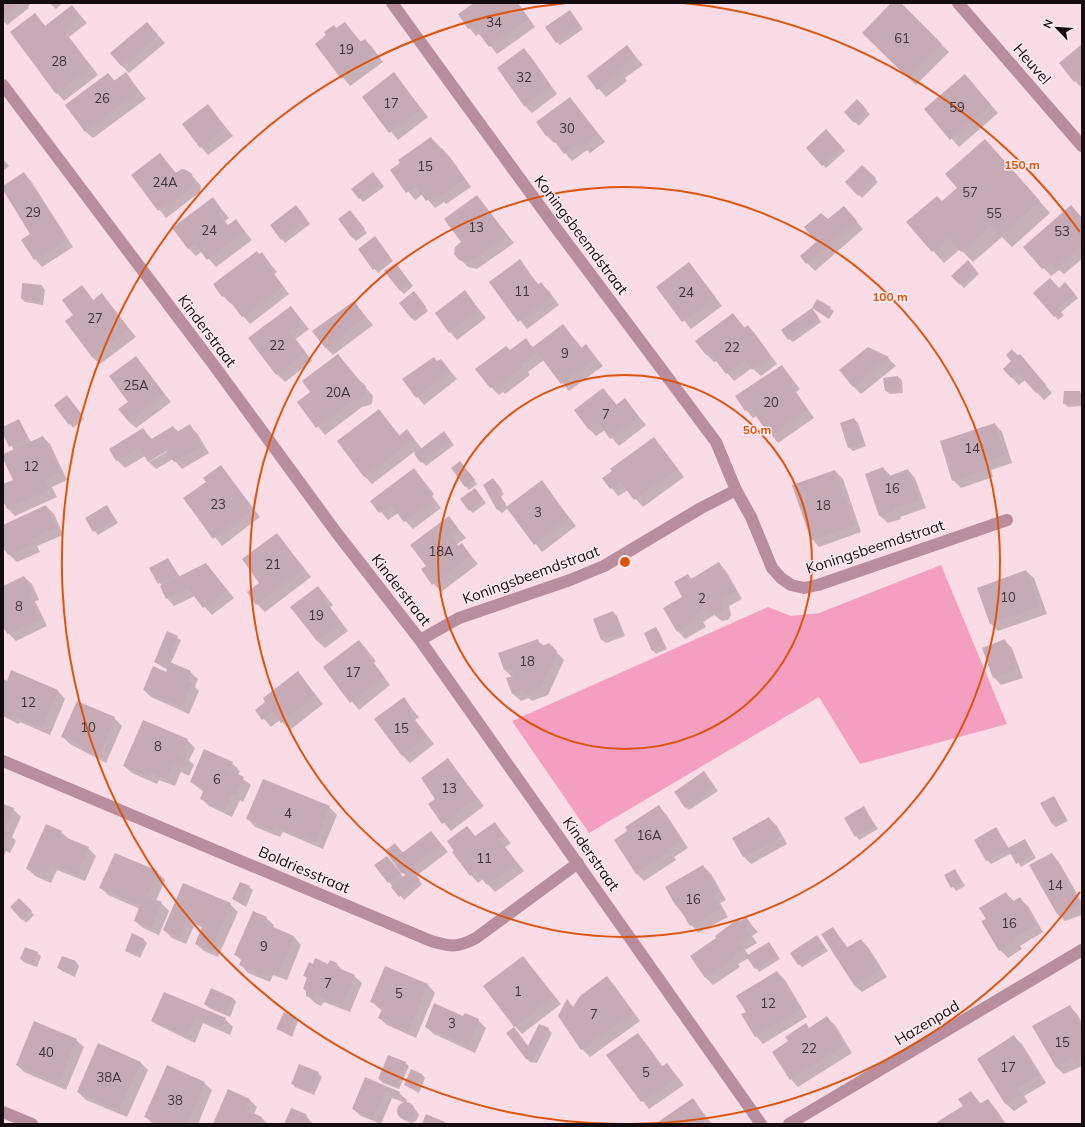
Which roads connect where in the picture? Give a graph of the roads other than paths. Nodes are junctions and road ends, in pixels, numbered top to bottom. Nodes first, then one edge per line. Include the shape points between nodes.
1 (392, 3) edge
2 (958, 3) edge
3 (3, 85) edge
4 (1082, 146) edge
5 (736, 490) junction
6 (1007, 520) dead end
7 (420, 640) junction
8 (3, 761) edge
9 (578, 863) junction
10 (1082, 950) edge
11 (3, 1112) edge
12 (32, 1124) edge
13 (761, 1124) edge
14 (788, 1124) edge

1 - 5 street, Koningsbeemdstraat via 716,442
2 - 4 street, Heuvel
3 - 7 street, Kinderstraat via 336,532
5 - 6 street, Koningsbeemdstraat via 751,517 772,568 791,585 804,588
5 - 7 street, Koningsbeemdstraat via 604,566 459,618
7 - 9 street, Kinderstraat
8 - 9 street, Boldriesstraat via 450,947 462,945 476,938
9 - 13 street, Kinderstraat
10 - 14 street, Hazenpad
11 - 12 street

